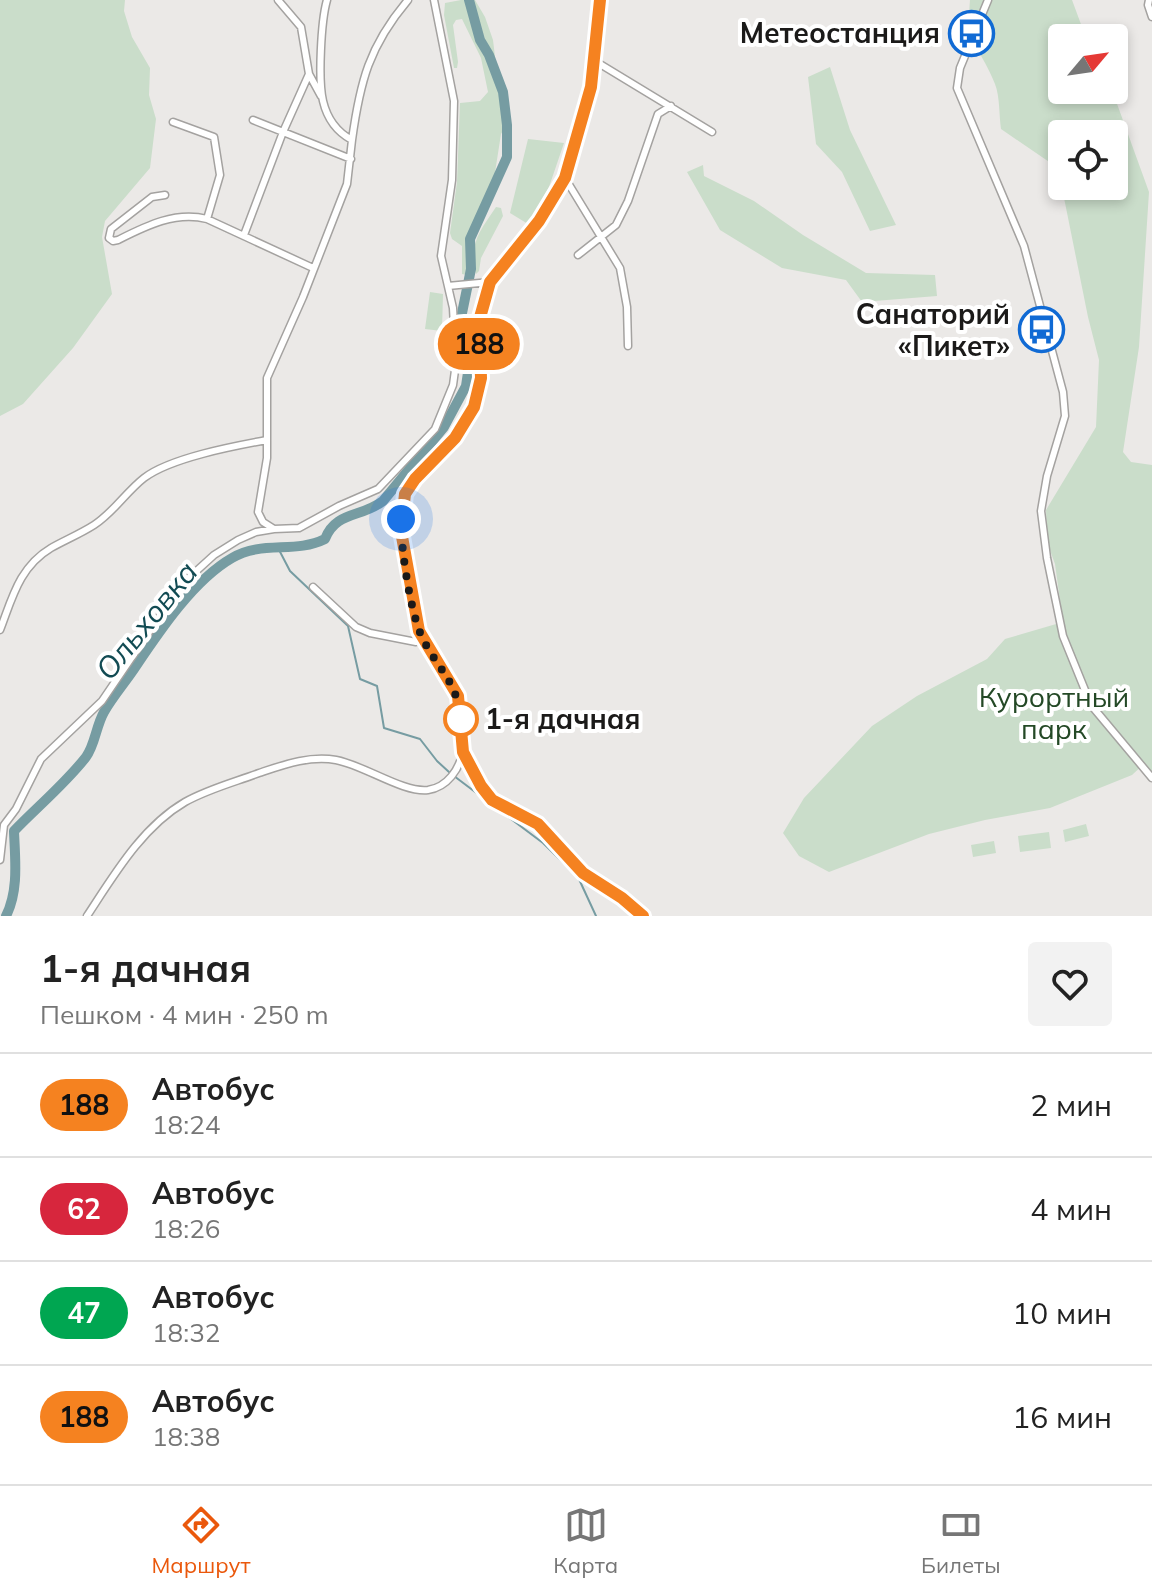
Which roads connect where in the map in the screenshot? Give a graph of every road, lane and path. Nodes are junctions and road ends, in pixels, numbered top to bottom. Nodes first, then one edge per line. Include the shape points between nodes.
1 (278, 0) edge
2 (327, 0) edge
3 (408, 0) edge
4 (434, 0) edge
5 (600, 0) edge
6 (988, 0) edge
7 (1149, 0) edge
8 (1152, 17) edge
9 (595, 61) junction
10 (309, 74) junction
11 (323, 100) junction
12 (671, 106) junction
13 (253, 120) dead end
14 (173, 122) dead end
15 (283, 132) junction
16 (712, 132) dead end
17 (352, 140) junction
18 (351, 159) junction
19 (565, 178) junction
20 (165, 195) dead end
21 (207, 219) junction
22 (244, 235) junction
23 (603, 237) junction
24 (578, 255) dead end
25 (313, 268) junction
26 (490, 282) junction
27 (448, 286) junction
28 (628, 346) dead end
29 (267, 440) junction
30 (274, 529) junction
31 (313, 587) dead end
32 (0, 630) edge
33 (424, 640) junction
34 (463, 752) junction
35 (1152, 778) edge
36 (0, 860) edge
37 (87, 916) edge
38 (643, 916) edge

1 - 10 street via 301,27
2 - 11 street via 321,21
3 - 17 street via 375,47
4 - 27 street via 454,101 452,180 441,256
5 - 9 street
6 - 35 street via 957,88 1024,246 1063,392 1065,416 1041,511 1055,601 1068,651 1091,705
7 - 8 street
9 - 12 street
9 - 19 street
10 - 11 street
10 - 15 street
11 - 17 street via 340,133
12 - 16 street
12 - 23 street via 658,114 628,201
13 - 15 street
14 - 21 street via 214,137 220,175
15 - 18 street
15 - 22 street
17 - 18 street
18 - 25 street via 347,184
19 - 23 street
19 - 26 street via 539,221
20 - 21 street via 152,197 111,229 109,238 118,240 151,223 181,216
21 - 22 street
22 - 25 street
23 - 24 street
23 - 28 street via 624,279
25 - 29 street via 267,378
26 - 27 street
26 - 33 street via 479,321 481,378 474,407 455,438 415,479 403,502 402,546
27 - 30 street via 456,363 451,393 435,429 378,489 299,528
29 - 30 street via 258,512
29 - 32 street via 216,449 144,478 114,510 36,559 18,581
30 - 36 street via 238,540 181,585 102,701 36,766 4,825
31 - 33 street via 356,627
33 - 34 street via 458,696
34 - 37 street via 457,771 429,790 410,788 348,763 312,759 199,795 144,836
34 - 38 street via 492,800 538,824 583,873

